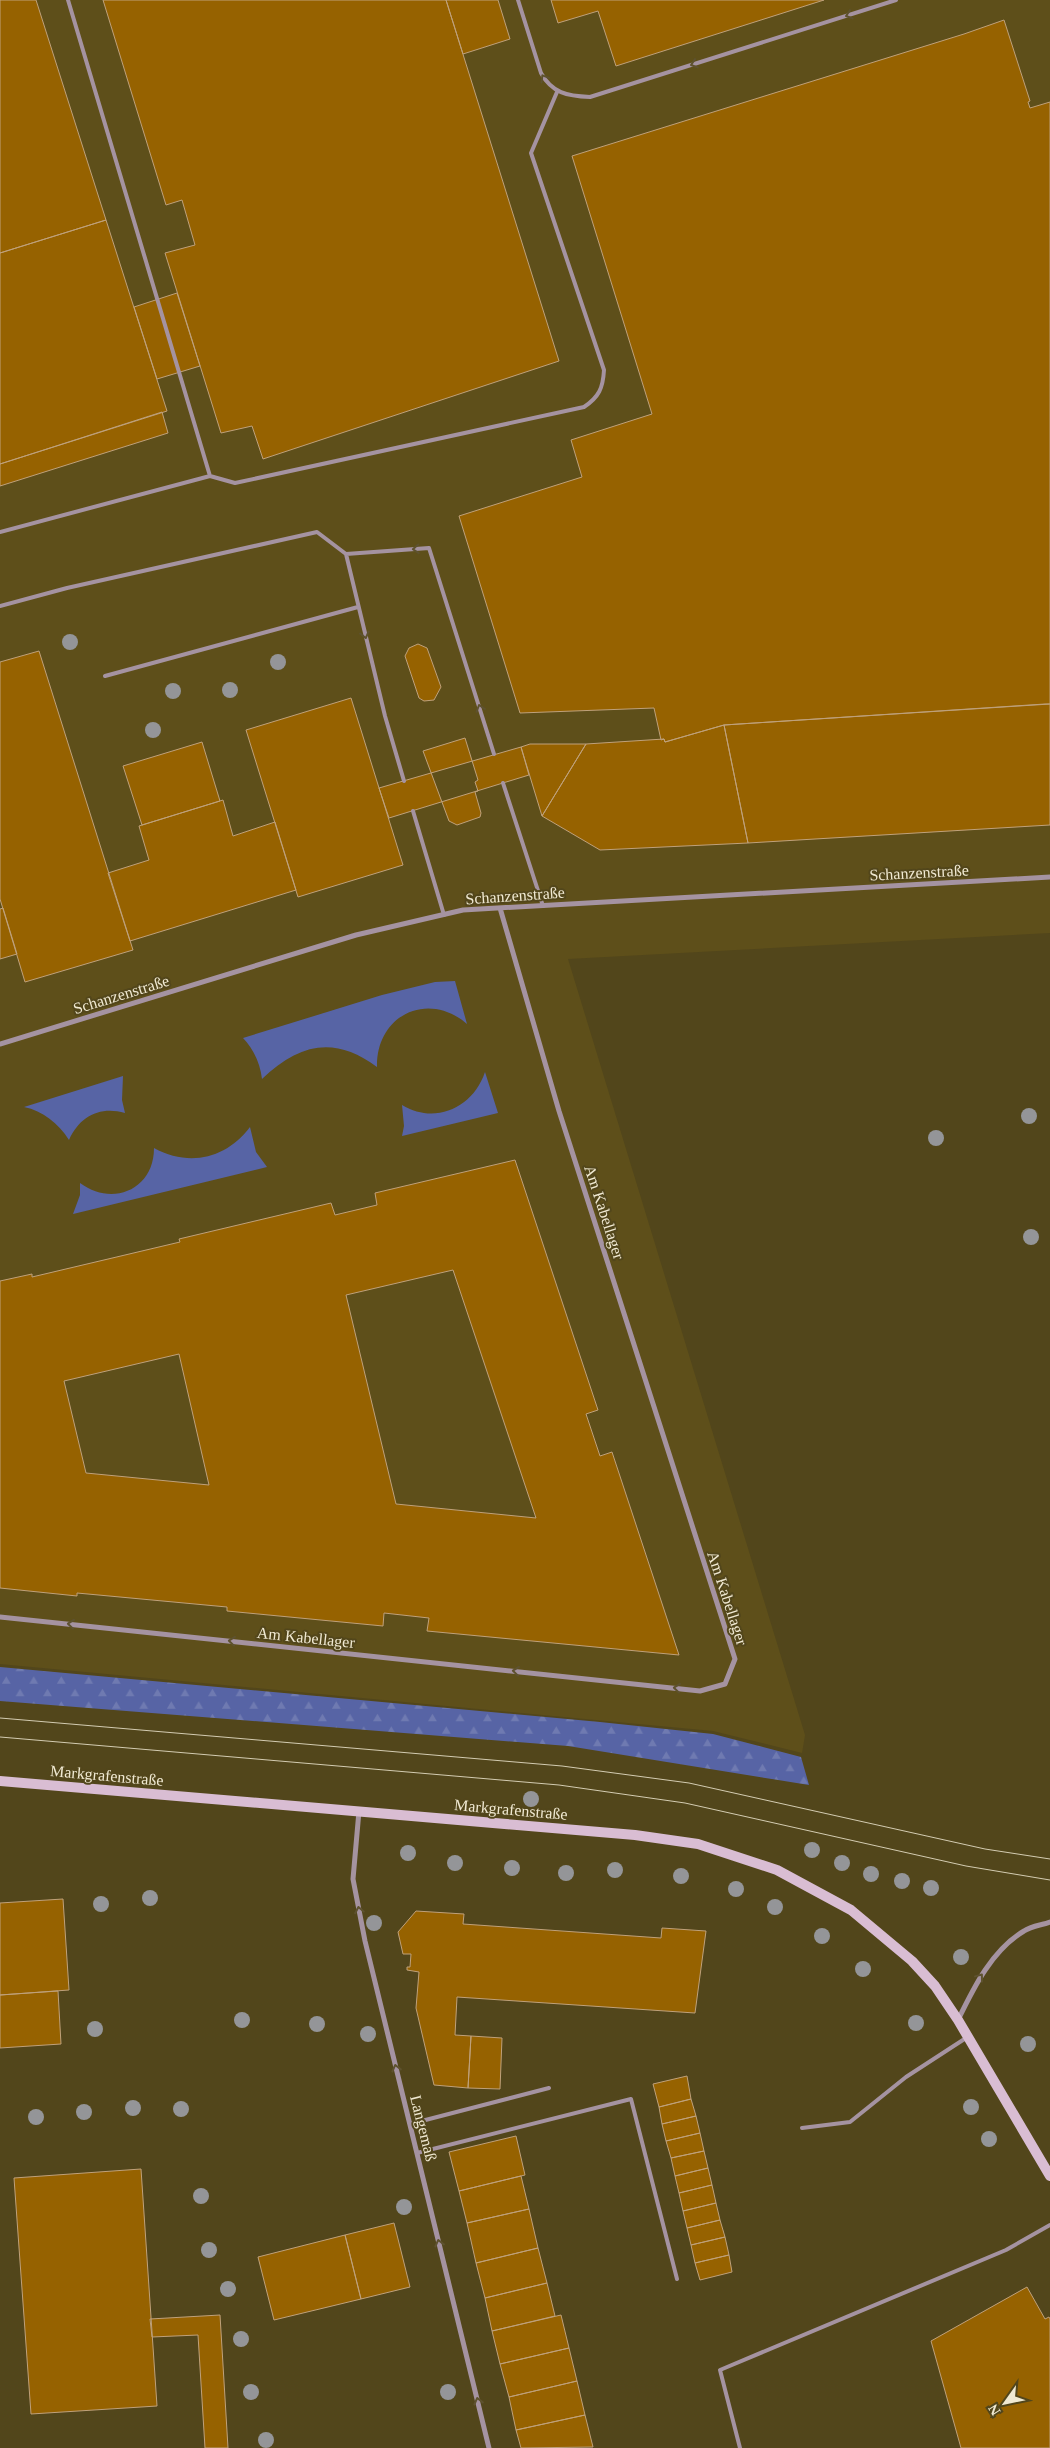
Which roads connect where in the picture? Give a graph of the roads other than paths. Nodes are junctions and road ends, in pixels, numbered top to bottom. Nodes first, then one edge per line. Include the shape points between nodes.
1 (68, 0) edge
2 (518, 0) edge
3 (896, 0) edge
4 (557, 92) junction
5 (210, 476) junction
6 (0, 532) edge
7 (346, 554) junction
8 (0, 606) edge
9 (358, 607) junction
10 (105, 676) dead end
11 (494, 754) dead end
12 (404, 781) dead end
13 (503, 784) dead end
14 (413, 811) dead end
15 (1050, 877) edge
16 (542, 906) junction
17 (500, 908) junction
18 (444, 915) junction
19 (0, 1044) edge
20 (0, 1617) edge
21 (0, 1781) edge
22 (359, 1811) junction
23 (1050, 1922) edge
24 (958, 2020) junction
25 (968, 2037) junction
26 (549, 2088) dead end
27 (410, 2124) junction
28 (802, 2128) dead end
29 (417, 2153) junction
30 (1050, 2176) edge
31 (1050, 2225) edge
32 (677, 2279) dead end
33 (490, 2448) edge
34 (740, 2448) edge

1 - 5 lane
4 -> 2 lane via 541,73
3 -> 4 lane via 590,97
4 - 5 lane via 531,153 604,370 597,398 584,407 235,483
5 - 6 lane
7 - 8 lane via 317,532
7 - 9 lane
11 -> 7 lane via 429,548
9 - 10 lane
9 -> 12 lane via 384,716
13 - 16 lane
14 - 18 lane
15 - 16 street, Schanzenstraße
16 - 17 street, Schanzenstraße
17 - 18 street, Schanzenstraße via 463,910
17 -> 20 street, Am Kabellager via 560,1111 735,1660 725,1684 700,1691
18 - 19 street, Schanzenstraße via 356,935
21 - 22 main road, Markgrafenstraße
22 - 24 main road, Markgrafenstraße via 635,1835 689,1843 777,1870 851,1910 912,1961 935,1986
27 -> 22 street, Langemaß via 353,1879
24 -> 23 street via 975,1984 998,1953 1025,1930
24 - 25 main road, Markgrafenstraße
25 - 28 lane via 906,2077 850,2122
25 - 30 main road, Markgrafenstraße
26 - 27 lane
27 - 29 street, Langemaß
29 - 32 lane via 631,2100
33 -> 29 street, Langemaß
31 - 34 lane via 1006,2250 720,2370

